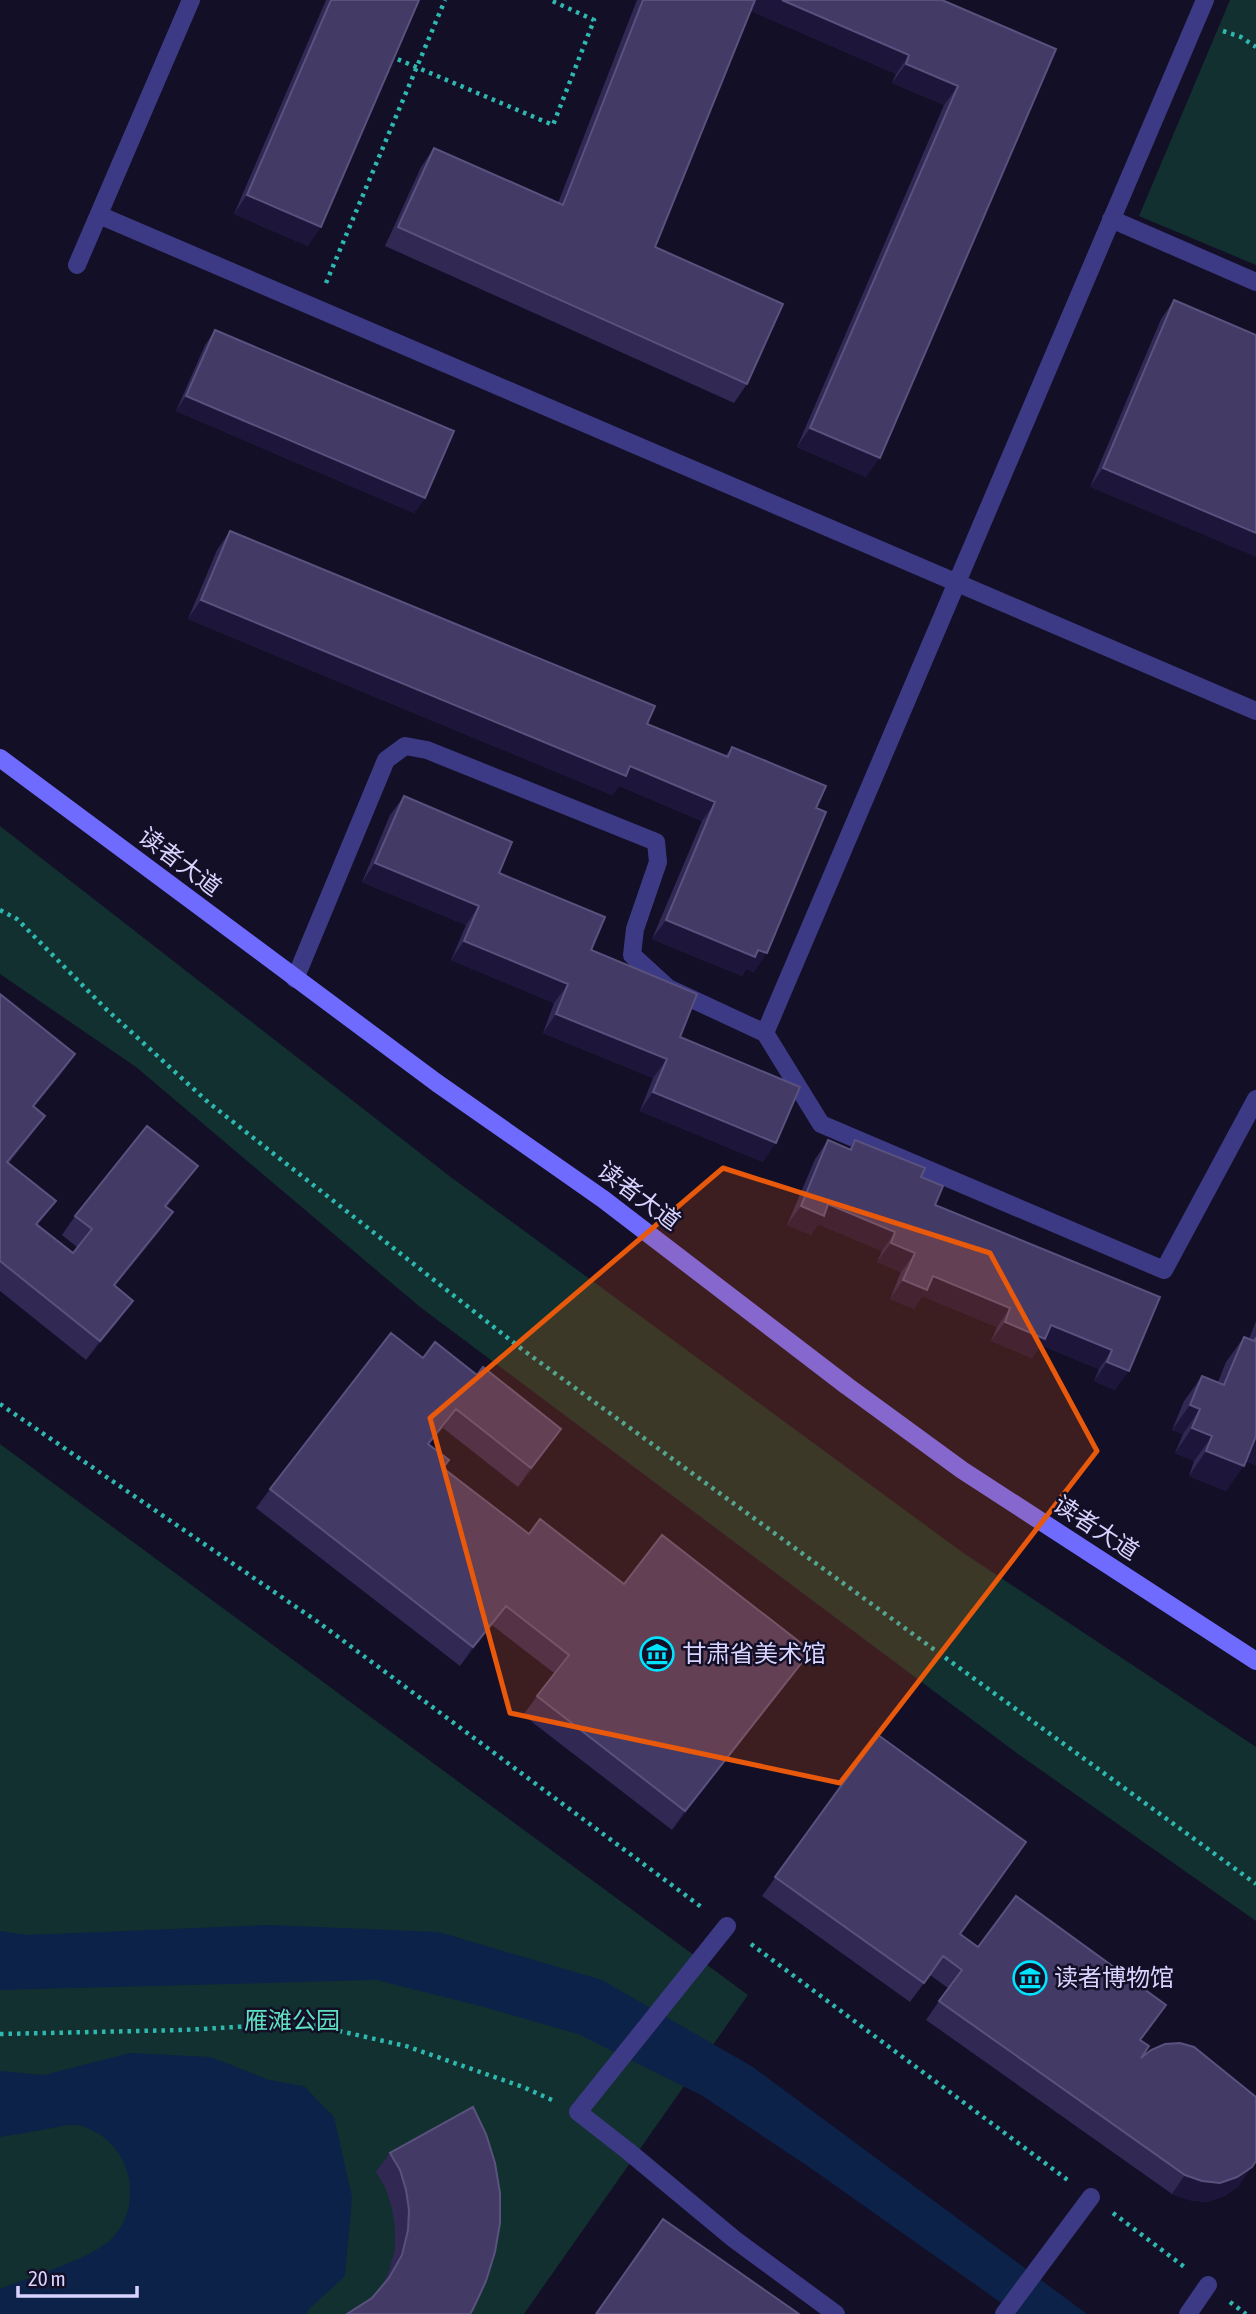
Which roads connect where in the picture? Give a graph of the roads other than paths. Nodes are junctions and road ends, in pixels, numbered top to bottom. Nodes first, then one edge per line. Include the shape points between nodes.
1 (191, 0) edge
2 (1205, 0) edge
3 (99, 215) junction
4 (1111, 219) junction
5 (77, 265) dead end
6 (1256, 282) edge
7 (956, 584) junction
8 (1256, 711) edge
9 (0, 758) edge
10 (295, 979) junction
11 (765, 1033) junction
12 (1256, 1100) edge
13 (1256, 1661) edge
14 (727, 1926) road end
15 (1091, 2197) road end
16 (1208, 2285) road end
17 (1189, 2313) edge
18 (836, 2314) edge
19 (1004, 2314) edge

1 - 3 street
2 - 4 street
3 - 5 street
3 - 7 street
4 - 6 street
4 - 7 street
7 - 8 street
7 - 11 street
9 - 10 main road, 读者大道
10 - 11 street via 386,760 405,746 427,750 656,842 658,862 635,929 632,955 668,988
10 - 13 main road, 读者大道 via 603,1199 961,1470
11 - 12 street via 821,1124 1164,1270
14 - 18 street via 578,2112 734,2239
15 - 19 street
16 - 17 street

